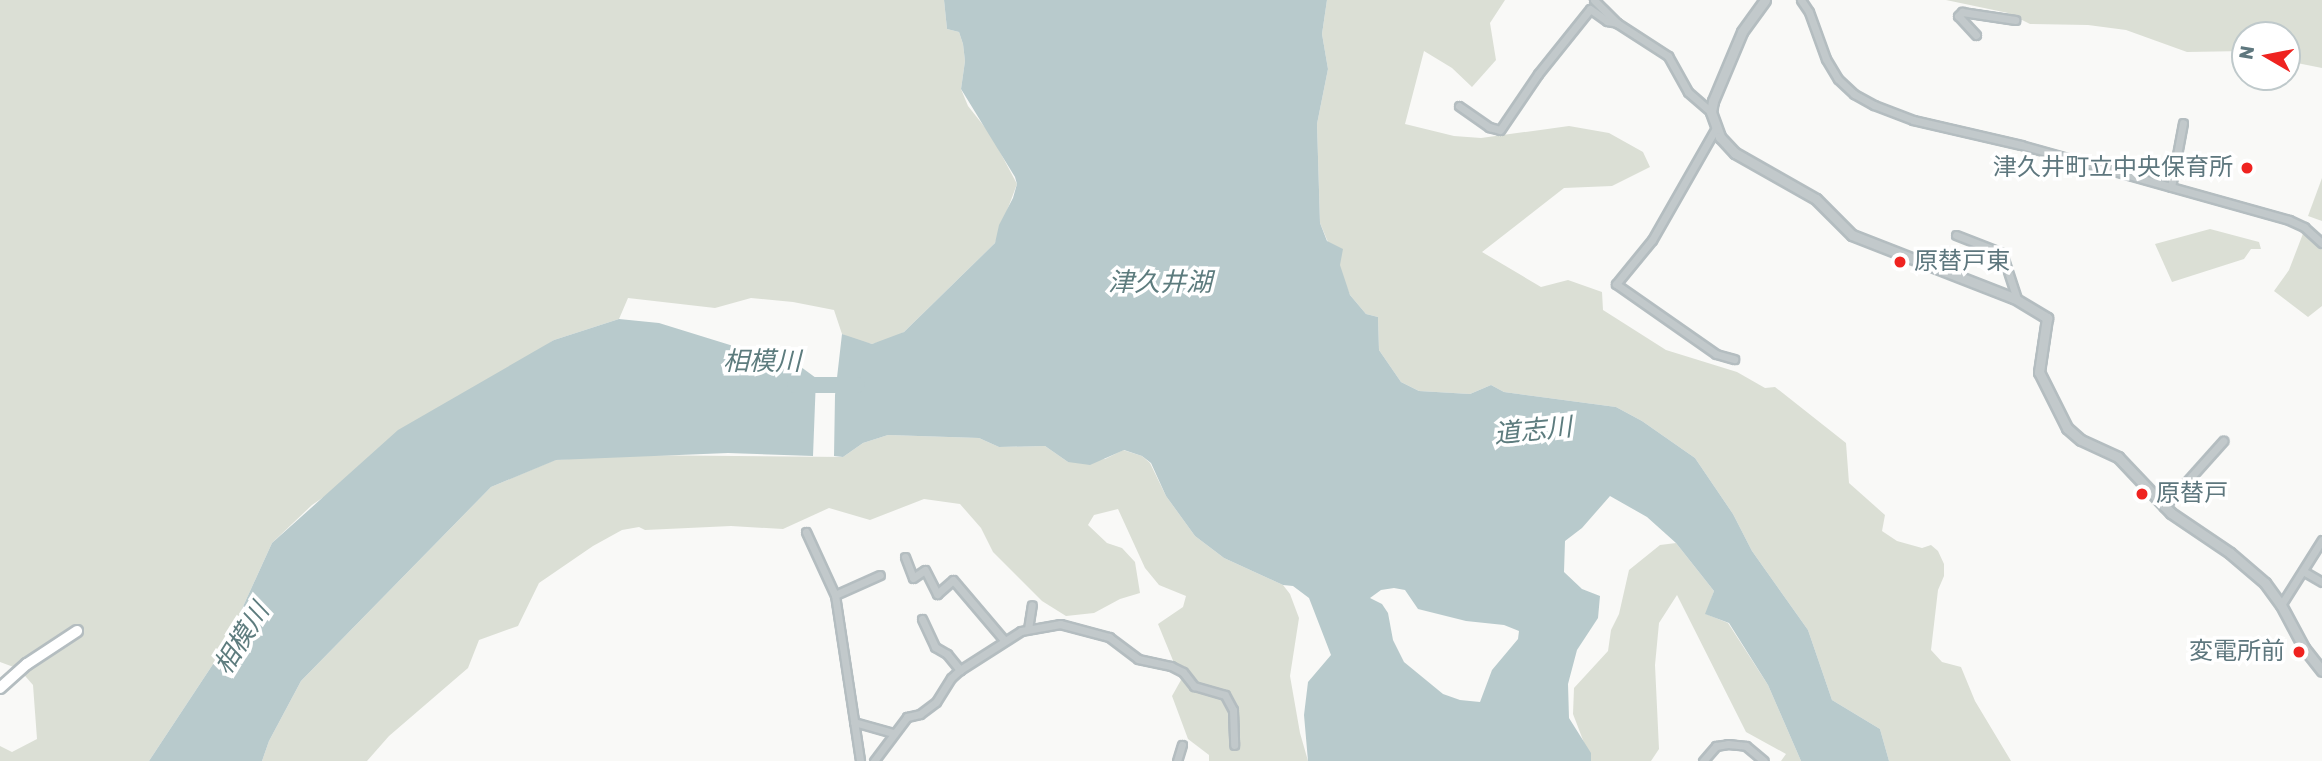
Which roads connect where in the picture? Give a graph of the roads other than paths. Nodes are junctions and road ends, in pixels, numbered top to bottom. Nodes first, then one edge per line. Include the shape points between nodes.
1 (1594, 0) edge
2 (1765, 0) edge
3 (1801, 0) edge
4 (2015, 20) dead end
5 (1617, 23) junction
6 (1976, 35) dead end
7 (1459, 106) dead end
8 (1711, 112) junction
9 (2183, 123) dead end
10 (1716, 128) junction
11 (2171, 187) junction
12 (1956, 235) dead end
13 (2322, 243) edge
14 (2017, 299) junction
15 (1734, 359) dead end
16 (2223, 441) dead end
17 (2164, 507) junction
18 (806, 532) dead end
19 (2322, 540) edge
20 (905, 557) dead end
21 (2303, 571) junction
22 (880, 575) dead end
23 (2322, 582) edge
24 (835, 595) junction
25 (1032, 605) dead end
26 (2281, 605) junction
27 (922, 619) dead end
28 (1028, 629) junction
29 (77, 631) dead end
30 (1004, 640) junction
31 (960, 670) junction
32 (2322, 671) edge
33 (0, 688) edge
34 (854, 722) junction
35 (893, 733) junction
36 (1182, 745) dead end
37 (1234, 745) dead end
38 (860, 761) edge
39 (874, 761) edge
40 (1177, 761) edge
41 (1703, 761) edge
42 (1764, 761) edge

1 - 5 street
2 - 8 street via 1742,32
3 - 11 street via 1838,79 1874,105 1913,120
4 - 6 street via 1962,12 1958,16
5 - 7 street via 1590,9 1500,130
5 - 8 street via 1668,56 1688,92
8 - 10 street
9 - 11 street
10 - 14 street via 1735,153 1816,199 1852,235
10 - 15 street via 1653,240 1616,284 1716,354
11 - 13 street via 2289,219
12 - 14 street via 2002,253
14 - 17 street via 2047,318 2039,372 2061,420 2081,440 2118,457
16 - 17 street
17 - 26 street via 2245,566
18 - 24 street
19 - 21 street
20 - 30 street via 914,578 925,570 937,594 953,580
21 - 23 street
21 - 26 street
22 - 24 street
24 - 34 street
25 - 28 street
26 - 32 street via 2298,639
27 - 31 street via 935,647
28 - 30 street
28 - 37 street via 1060,624 1087,629 1109,637 1138,659 1171,666 1194,686 1225,695 1233,710
29 - 33 main road
30 - 31 street
31 - 35 street via 936,702 907,717
34 - 35 street
34 - 38 street
35 - 39 street
36 - 40 street
41 - 42 street via 1716,746 1728,744 1746,746

